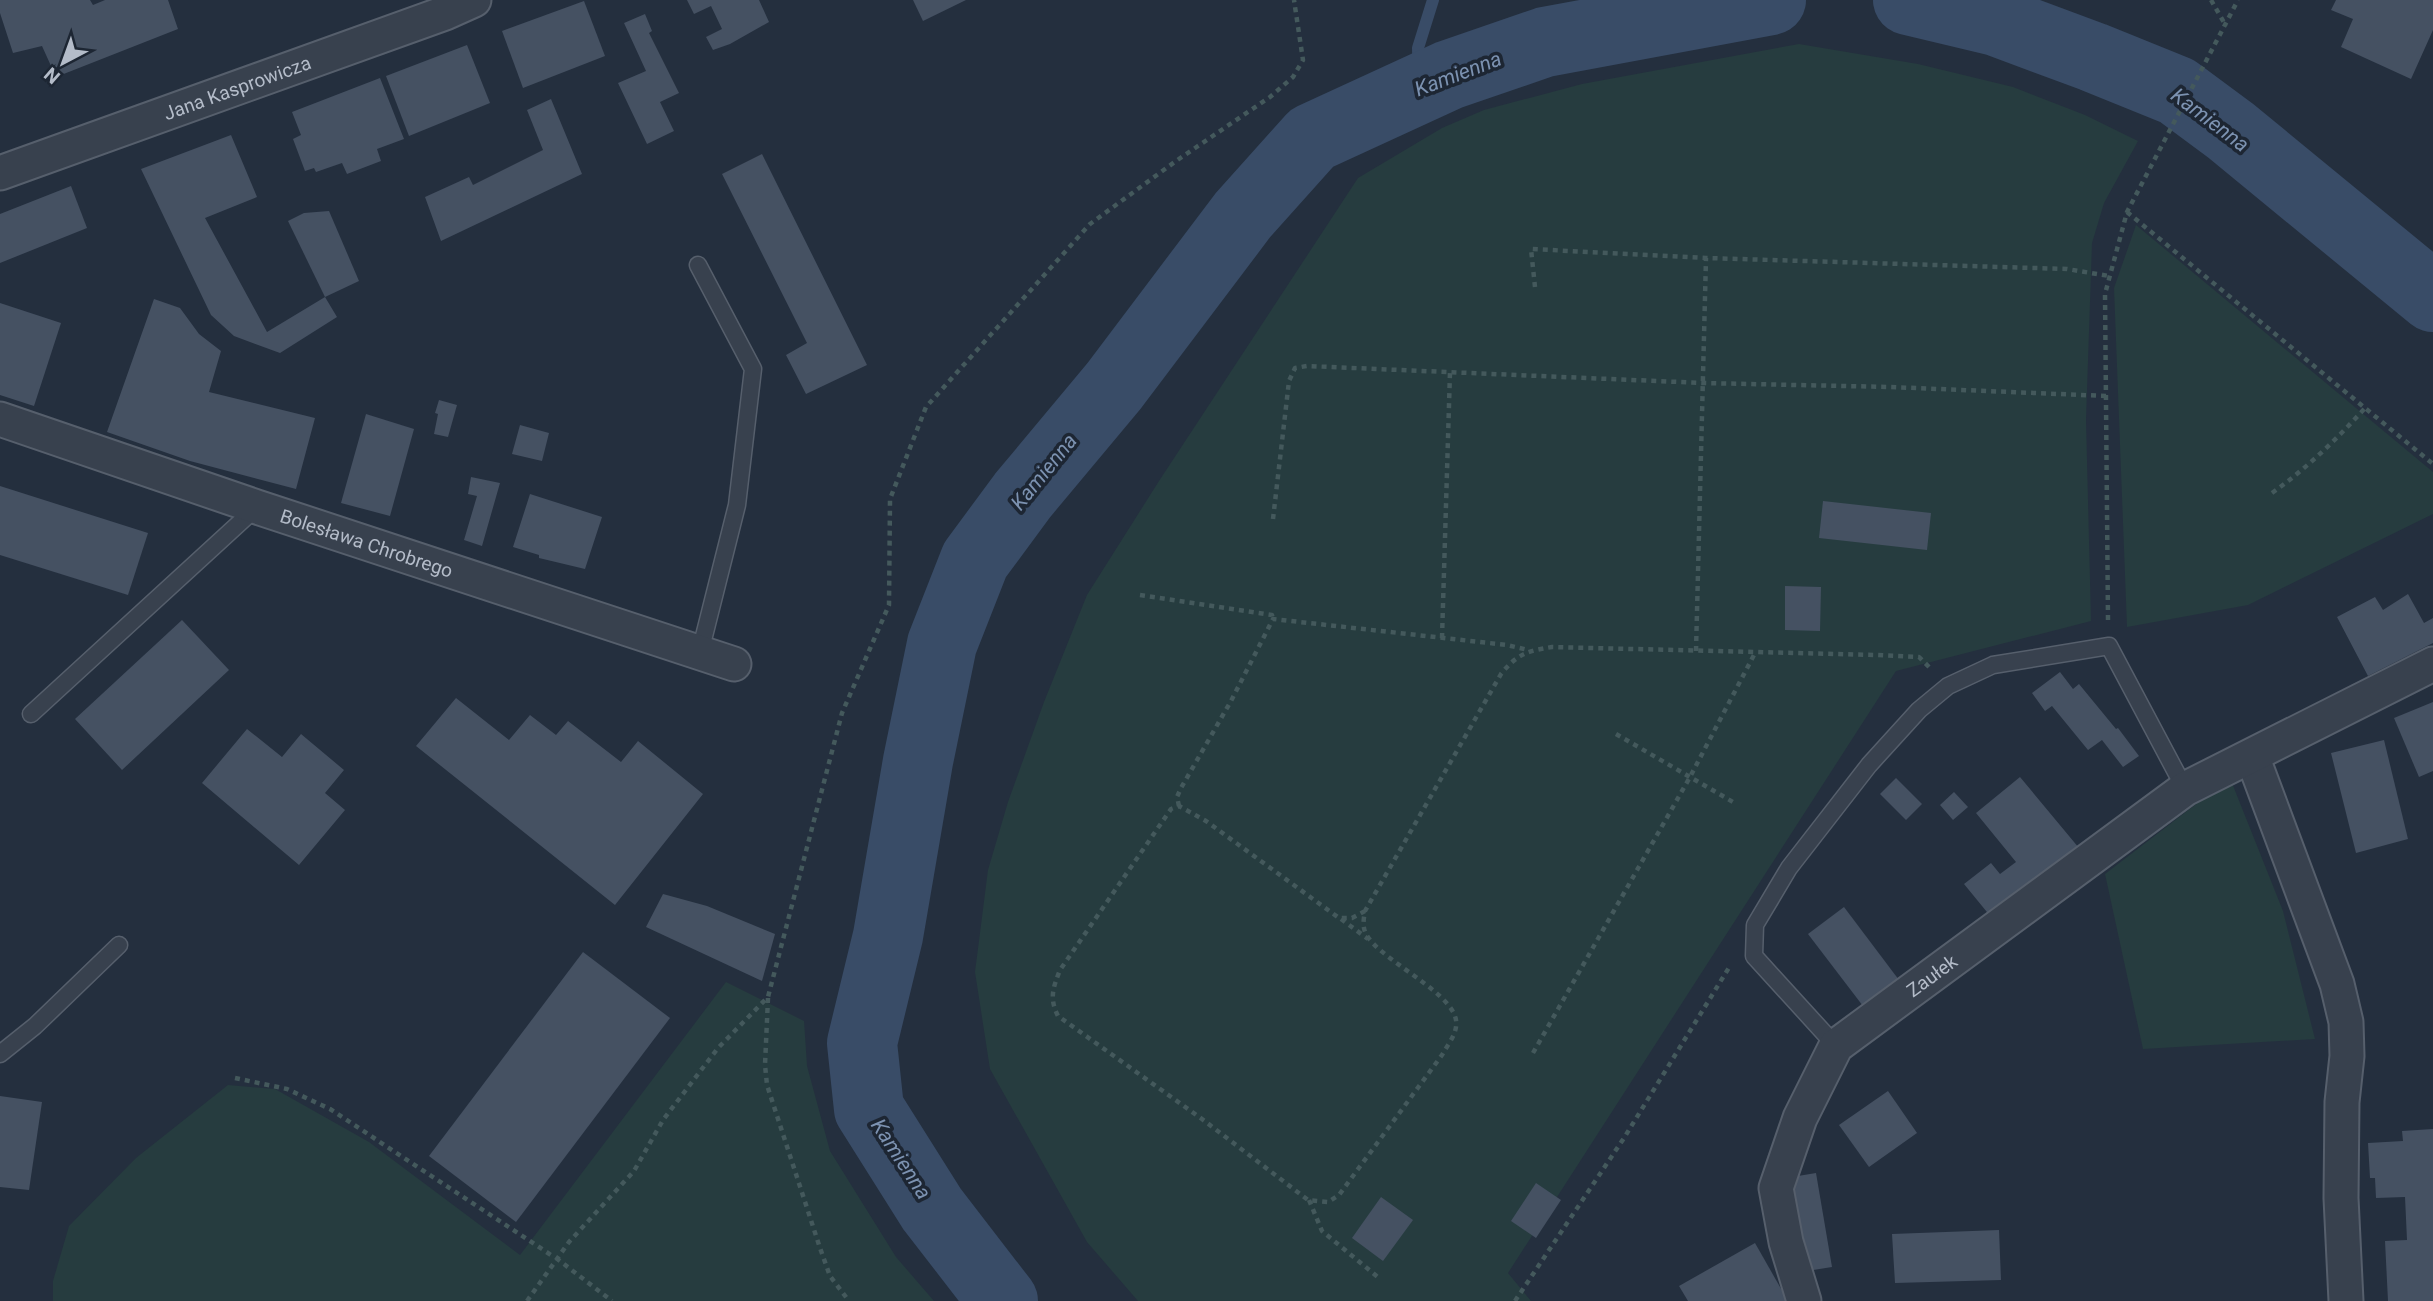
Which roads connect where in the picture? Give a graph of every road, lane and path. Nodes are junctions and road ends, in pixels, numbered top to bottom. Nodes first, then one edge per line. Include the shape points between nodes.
1 (474, 0) edge
2 (1294, 0) edge
3 (2211, 0) edge
4 (2238, 0) edge
5 (2226, 26) junction
6 (0, 173) edge
7 (2127, 212) junction
8 (1706, 258) junction
9 (698, 265) dead end
10 (2109, 276) junction
11 (1535, 287) dead end
12 (1450, 372) junction
13 (1703, 383) junction
14 (2106, 396) junction
15 (2365, 408) junction
16 (0, 419) edge
17 (2433, 464) edge
18 (2272, 493) dead end
19 (257, 507) junction
20 (1273, 519) dead end
21 (1140, 595) dead end
22 (1273, 620) junction
23 (1442, 638) junction
24 (2109, 646) junction
25 (1529, 650) junction
26 (1696, 651) junction
27 (700, 652) junction
28 (1755, 653) junction
29 (734, 664) dead end
30 (2433, 664) edge
31 (1948, 685) junction
32 (30, 714) dead end
33 (1616, 734) dead end
34 (2252, 755) junction
35 (1690, 777) junction
36 (2185, 789) junction
37 (1733, 802) dead end
38 (1179, 806) junction
39 (1365, 911) junction
40 (1339, 918) junction
41 (1371, 942) junction
42 (119, 945) dead end
43 (1754, 956) junction
44 (768, 997) junction
45 (1836, 1046) junction
46 (1533, 1053) dead end
47 (0, 1054) edge
48 (235, 1078) dead end
49 (1308, 1200) junction
50 (554, 1256) junction
51 (1379, 1278) dead end
52 (527, 1301) edge
53 (612, 1301) edge
54 (849, 1301) edge
55 (1515, 1301) edge
56 (1804, 1301) edge
57 (2346, 1301) edge

1 - 6 street, Jana Kasprowicza
2 - 44 path via 1303,60 1293,77 1090,224 926,407 890,499 888,605 842,713
3 - 5 path
4 - 5 path
5 - 7 path
7 - 10 path
7 - 15 path
8 - 10 path via 2067,270
8 - 11 path via 1531,249
8 - 13 path
9 - 27 lane via 752,369 737,505
10 - 14 path via 2105,295
12 - 13 path
12 - 20 path via 1295,368 1289,381
12 - 23 path
13 - 14 path
13 - 26 path
14 - 24 path
15 - 17 path
15 - 18 path via 2302,472
16 - 19 street, Bolesława Chrobrego
19 - 27 street, Bolesława Chrobrego
19 - 32 lane
21 - 22 path via 1272,615
22 - 23 path
22 - 38 path via 1181,788
23 - 25 path
24 - 31 lane via 1993,665
24 - 36 lane
25 - 26 path
25 - 39 path via 1500,674
26 - 28 path
27 - 29 street, Bolesława Chrobrego
28 - 31 path via 1919,657
28 - 35 path
30 - 34 street, Zaułek
31 - 43 lane via 1869,765 1789,868 1755,925
33 - 35 path
34 - 36 street, Zaułek
34 - 57 street via 2337,984 2346,1023 2341,1198
35 - 37 path
35 - 46 path
36 - 45 street, Zaułek
38 - 40 path
38 - 49 path via 1171,809 1060,970 1052,1003 1058,1016
39 - 40 path
39 - 41 path via 1364,929
40 - 41 path
41 - 49 path via 1453,1011 1454,1035 1339,1195 1328,1202
42 - 47 lane
43 - 45 lane
43 - 55 path via 1738,954 1624,1138
44 - 50 path via 718,1048 663,1120 634,1171
44 - 54 path via 767,1085 830,1276
45 - 56 street, Zaułek via 1801,1118 1776,1188
48 - 50 path via 287,1089 330,1109
49 - 51 path via 1322,1231
50 - 52 path
50 - 53 path

